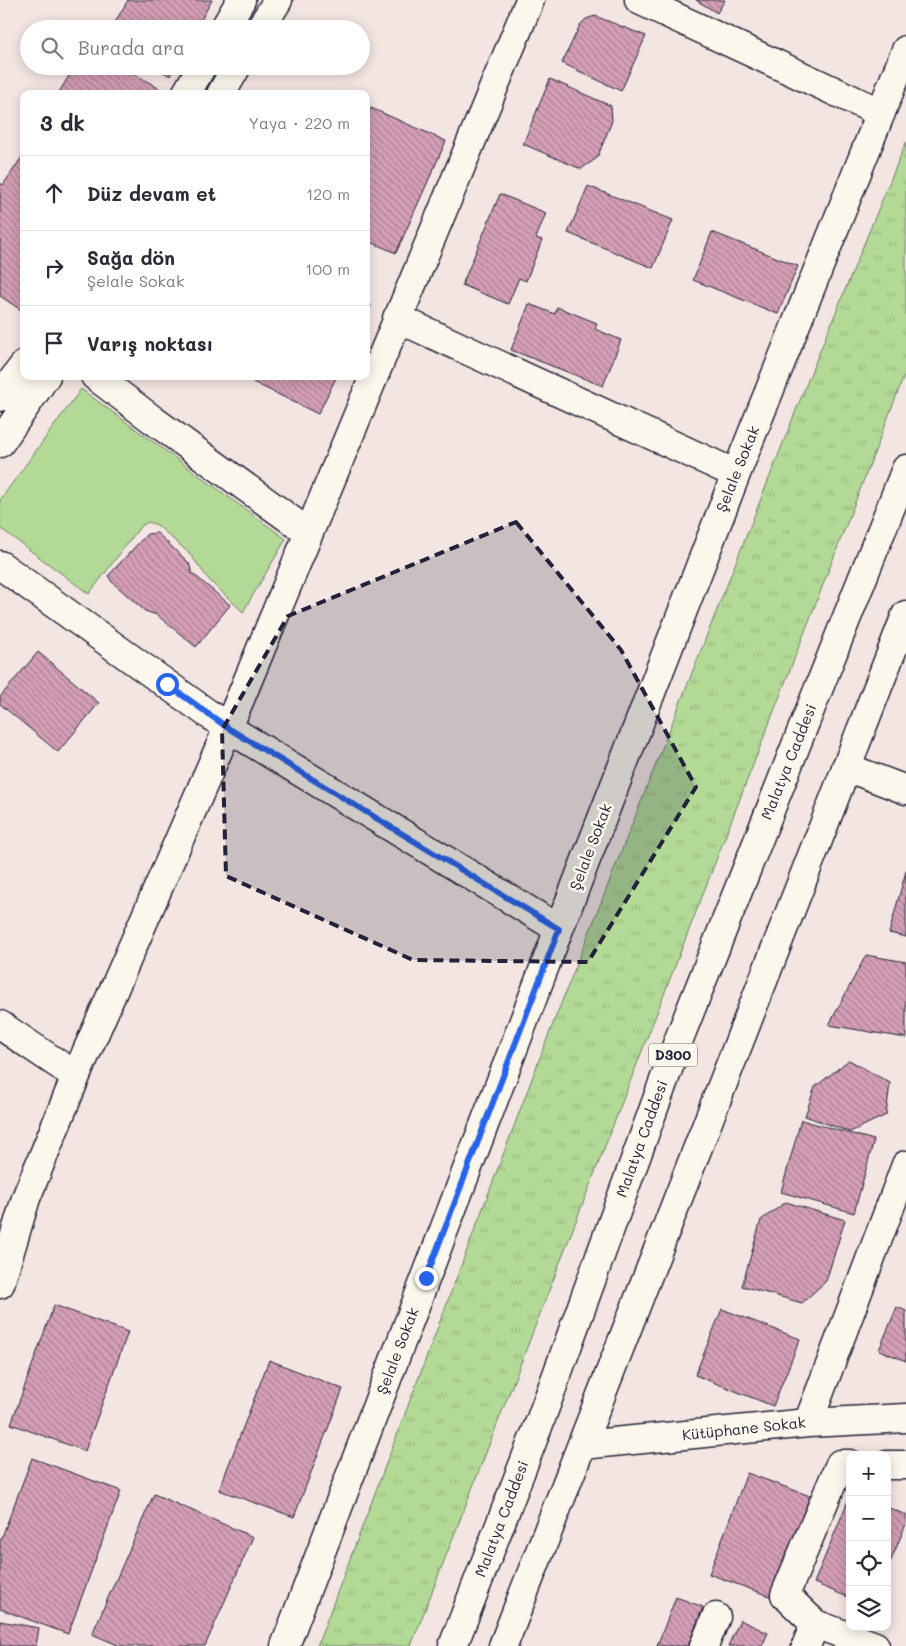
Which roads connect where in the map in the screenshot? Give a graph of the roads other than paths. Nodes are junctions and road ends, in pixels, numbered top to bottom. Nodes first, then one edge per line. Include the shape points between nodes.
1 (241, 0) edge
2 (278, 0) edge
3 (530, 0) edge
4 (639, 0) edge
5 (229, 20) edge
6 (266, 20) edge
7 (906, 50) edge
8 (197, 75) edge
9 (232, 75) edge
10 (188, 90) edge
11 (223, 90) edge
12 (881, 113) junction
13 (397, 318) junction
14 (20, 370) edge
15 (43, 380) edge
16 (100, 380) edge
17 (0, 397) edge
18 (0, 443) edge
19 (906, 469) edge
20 (736, 474) junction
21 (309, 533) junction
22 (0, 565) edge
23 (906, 615) edge
24 (228, 728) junction
25 (846, 767) junction
26 (906, 790) edge
27 (559, 929) junction
28 (0, 1025) edge
29 (76, 1076) junction
30 (906, 1165) edge
31 (26, 1198) junction
32 (0, 1226) edge
33 (0, 1284) edge
34 (906, 1418) edge
35 (808, 1422) junction
36 (582, 1445) junction
37 (846, 1464) edge
38 (891, 1465) edge
39 (906, 1465) edge
40 (716, 1617) dead end
41 (811, 1635) edge
42 (285, 1646) edge
43 (453, 1646) edge
44 (503, 1646) edge
45 (704, 1646) edge
46 (875, 1646) edge

1 - 5 main road
2 - 6 main road
3 - 13 main road
4 - 12 main road
7 - 12 main road, Şelale Sokak
8 - 10 main road
9 - 11 main road
12 - 20 main road, Şelale Sokak
13 - 20 main road
13 - 21 main road
14 - 17 main road
15 - 18 main road
16 - 21 main road
19 - 43 main road, Malatya Caddesi / D300 via 679,1039
20 - 27 main road, Şelale Sokak
21 - 24 main road
22 - 24 main road
23 - 25 main road
24 - 27 main road
24 - 29 main road
25 - 26 main road
25 - 36 main road
27 - 42 main road, Şelale Sokak
28 - 29 main road
29 - 31 main road
30 - 35 main road
31 - 32 main road
31 - 33 main road
34 - 35 main road, Kütüphane Sokak
35 - 36 main road, Kütüphane Sokak
36 - 44 main road
37 - 41 main road via 840,1464 786,1595
38 - 39 main road
40 - 45 main road
41 - 46 main road

